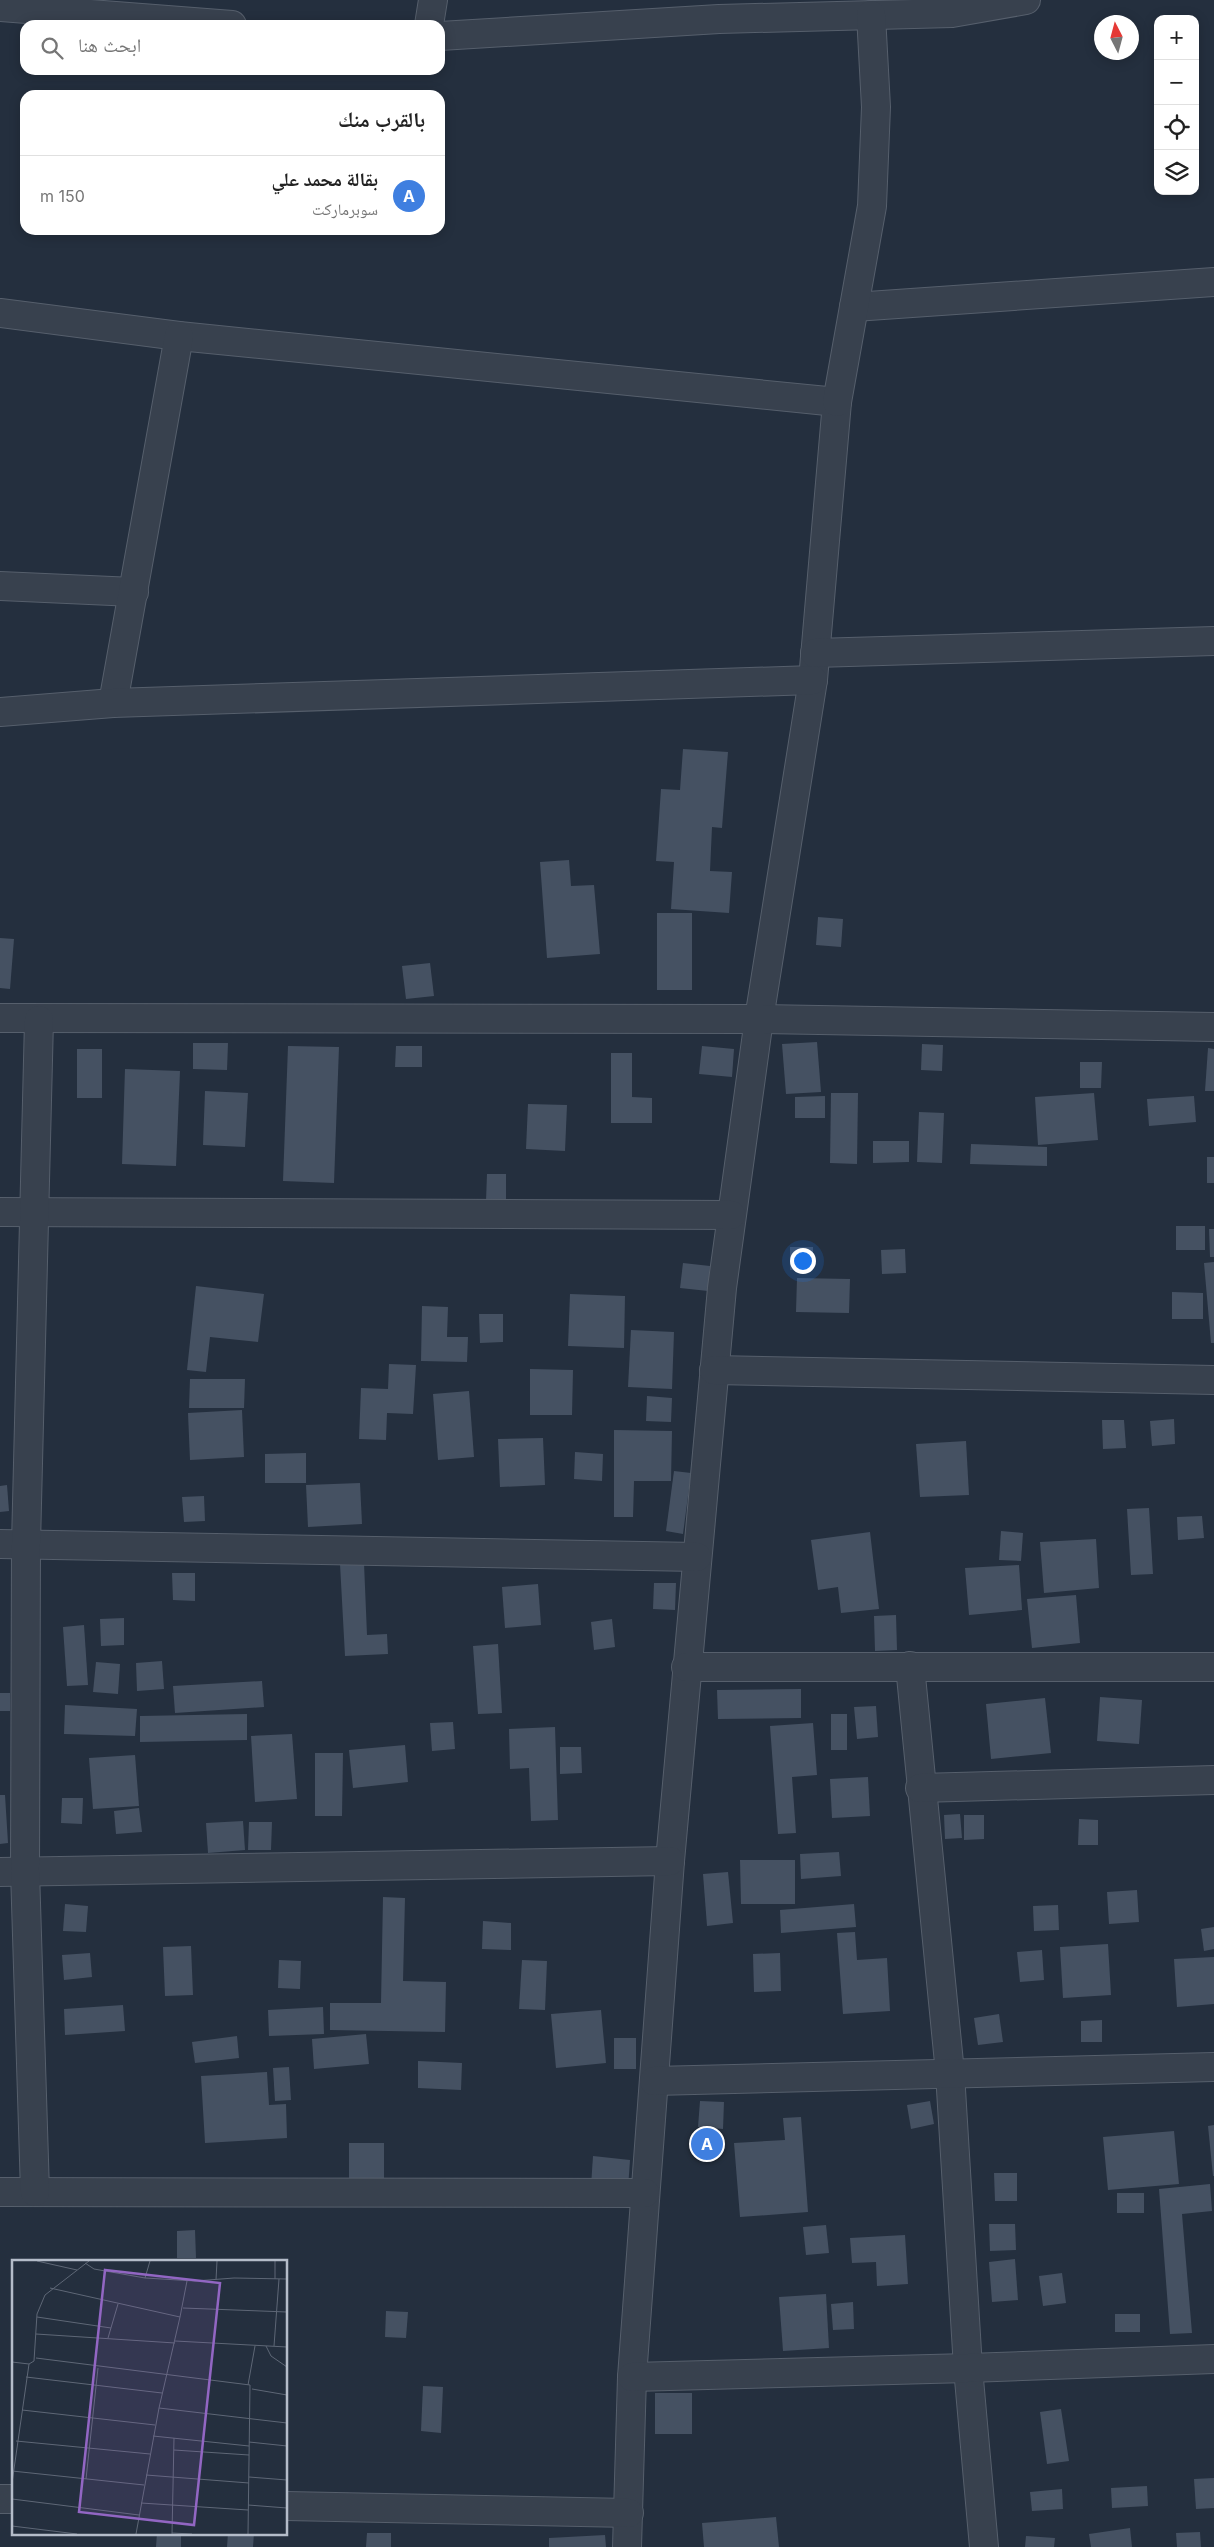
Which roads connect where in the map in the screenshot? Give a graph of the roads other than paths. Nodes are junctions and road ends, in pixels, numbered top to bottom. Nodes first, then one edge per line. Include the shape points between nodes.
1 (433, 0) edge
2 (1026, 0) edge
3 (0, 7) edge
4 (871, 15) junction
5 (168, 20) edge
6 (430, 20) edge
7 (445, 36) edge
8 (1214, 282) edge
9 (854, 307) junction
10 (0, 313) edge
11 (179, 336) junction
12 (837, 402) junction
13 (0, 586) edge
14 (134, 592) junction
15 (1214, 641) edge
16 (815, 652) junction
17 (812, 680) junction
18 (113, 703) junction
19 (0, 712) edge
20 (0, 1018) edge
21 (759, 1019) junction
22 (39, 1020) junction
23 (1214, 1027) edge
24 (0, 1212) edge
25 (35, 1213) junction
26 (732, 1215) junction
27 (714, 1370) junction
28 (1214, 1380) edge
29 (13, 1544) edge
30 (697, 1557) junction
31 (910, 1666) junction
32 (1214, 1667) edge
33 (686, 1668) junction
34 (1214, 1780) edge
35 (920, 1788) junction
36 (670, 1861) junction
37 (13, 1872) edge
38 (1214, 2067) edge
39 (950, 2073) junction
40 (654, 2082) junction
41 (0, 2192) edge
42 (35, 2192) junction
43 (645, 2193) junction
44 (1214, 2359) edge
45 (968, 2368) junction
46 (632, 2376) junction
47 (288, 2506) edge
48 (629, 2513) junction
49 (627, 2547) edge
50 (984, 2547) edge

1 - 6 street
2 - 4 street via 952,13
3 - 5 street
4 - 7 street via 719,19
4 - 9 street via 876,107 872,206
8 - 9 street
9 - 12 street
10 - 11 street
11 - 12 street
11 - 14 street
12 - 16 street
13 - 14 street
14 - 18 street
15 - 16 street
16 - 17 street
17 - 18 street
17 - 21 street
18 - 19 street
20 - 22 street
21 - 22 street
21 - 23 street
21 - 26 street
22 - 25 street
24 - 25 street
25 - 26 street
25 - 29 street
26 - 27 street
27 - 28 street
27 - 30 street
29 - 30 street
29 - 37 street
30 - 33 street
31 - 32 street
31 - 33 street
31 - 35 street
33 - 36 street
34 - 35 street
35 - 39 street
36 - 37 street
36 - 40 street
37 - 42 street
38 - 39 street
39 - 40 street
39 - 45 street
40 - 43 street
41 - 42 street
42 - 43 street
43 - 46 street
44 - 45 street
45 - 46 street
45 - 50 street
46 - 48 street
47 - 48 street
48 - 49 street

